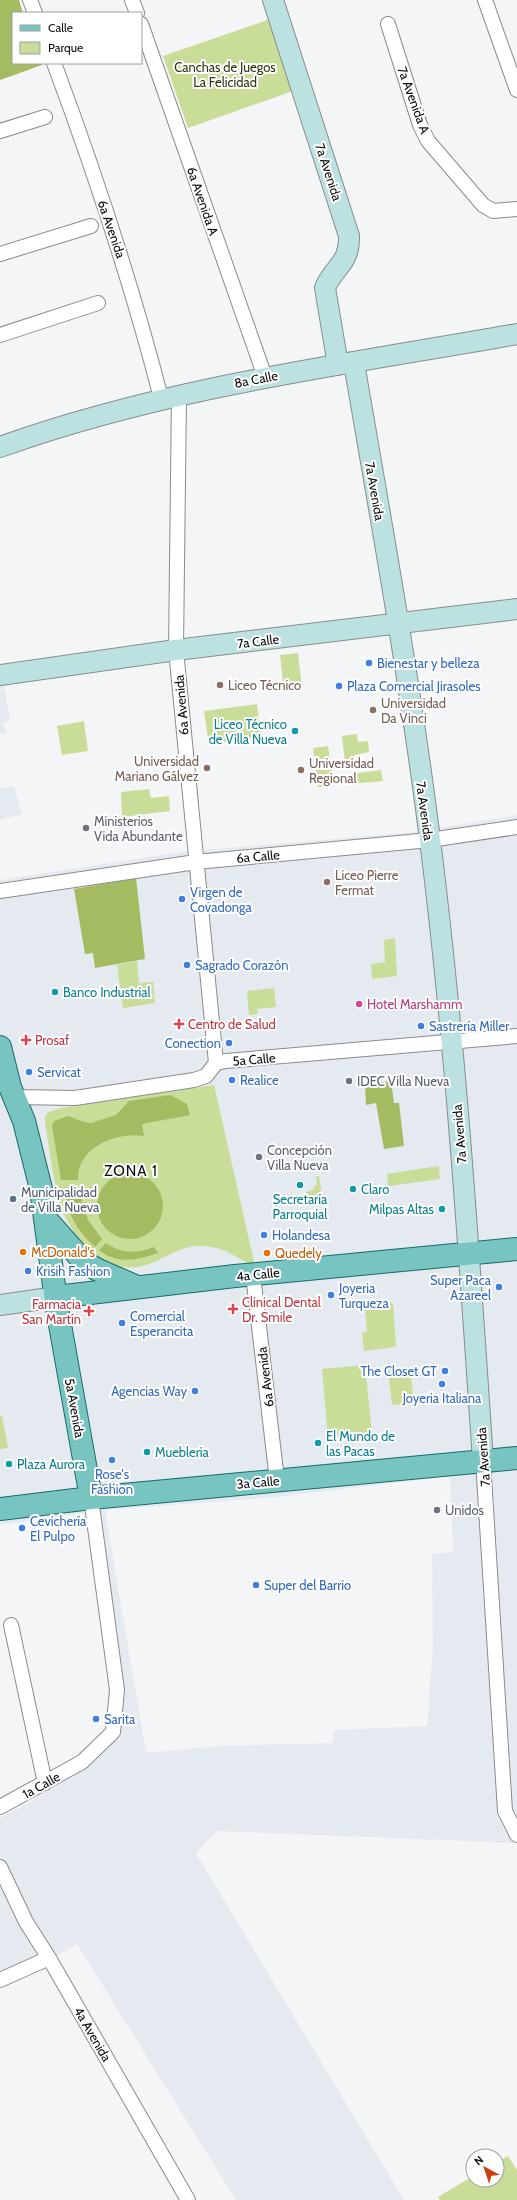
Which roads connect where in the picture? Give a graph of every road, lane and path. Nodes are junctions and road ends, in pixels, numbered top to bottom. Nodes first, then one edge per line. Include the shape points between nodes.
1 (30, 0) edge
2 (132, 0) edge
3 (273, 0) edge
4 (485, 0) edge
5 (34, 12) edge
6 (137, 12) edge
7 (388, 24) dead end
8 (142, 27) edge
9 (54, 64) edge
10 (517, 90) edge
11 (45, 117) dead end
12 (0, 131) edge
13 (517, 209) edge
14 (91, 226) dead end
15 (0, 254) edge
16 (98, 302) dead end
17 (517, 334) edge
18 (0, 335) edge
19 (346, 364) junction
20 (265, 377) junction
21 (170, 396) junction
22 (0, 447) edge
23 (517, 609) edge
24 (398, 624) junction
25 (176, 650) junction
26 (0, 675) edge
27 (517, 828) edge
28 (430, 840) junction
29 (196, 862) junction
30 (0, 891) edge
31 (517, 1036) edge
32 (451, 1042) junction
33 (0, 1047) edge
34 (216, 1063) junction
35 (7, 1098) edge
36 (45, 1218) junction
37 (517, 1249) edge
38 (469, 1254) junction
39 (253, 1275) junction
40 (136, 1287) junction
41 (56, 1298) junction
42 (0, 1305) edge
43 (517, 1458) edge
44 (483, 1461) junction
45 (277, 1480) junction
46 (91, 1498) junction
47 (0, 1509) edge
48 (11, 1625) dead end
49 (82, 1762) joint
50 (45, 1783) junction
51 (0, 1807) edge
52 (511, 1811) edge
53 (517, 1835) edge
54 (0, 1867) edge
55 (49, 1958) junction
56 (0, 1980) edge
57 (188, 2200) edge

1 - 5 street
2 - 6 street
3 - 19 main road, 7a Avenida via 349,236 350,246 346,258 328,279 324,288
4 - 10 street
7 - 13 street, 7a Avenida A via 428,141 489,210
8 - 20 street, 6a Avenida A
9 - 21 street, 6a Avenida via 122,260 147,342
11 - 12 street
14 - 15 street
16 - 18 street
17 - 19 main road, 8a Calle
19 - 20 main road, 8a Calle
19 - 24 main road, 7a Avenida
20 - 21 main road, 8a Calle
21 - 22 main road, 8a Calle via 50,429
21 - 25 street, 6a Avenida
23 - 24 main road, 7a Calle
24 - 25 main road, 7a Calle
24 - 28 main road, 7a Avenida
25 - 26 main road, 7a Calle
25 - 29 street, 6a Avenida
27 - 28 street, 6a Calle
28 - 29 street, 6a Calle
28 - 32 main road, 7a Avenida
29 - 30 street, 6a Calle
29 - 34 street, 6a Avenida
31 - 32 street, 5a Calle
32 - 34 street, 5a Calle
32 - 38 main road, 7a Avenida
33 - 35 main road, 5a Avenida via 10,1087
34 - 35 street, 5a Calle via 206,1076 194,1080 75,1098
35 - 36 main road, 5a Avenida via 24,1121
36 - 40 main road via 84,1262
36 - 41 main road, 5a Avenida
37 - 38 main road, 4a Calle
38 - 39 main road, 4a Calle
38 - 44 main road, 7a Avenida
39 - 40 main road, 4a Calle
39 - 45 street, 6a Avenida
40 - 41 main road, 4a Calle
41 - 42 main road, 4a Calle
41 - 46 main road, 5a Avenida
43 - 44 main road, 3a Calle
44 - 45 main road, 3a Calle
44 - 52 street, 7a Avenida
45 - 46 main road, 3a Calle
46 - 47 main road, 3a Calle
46 - 49 street, 5a Avenida via 117,1690 113,1732
48 - 50 street
49 - 50 street, 1a Calle
50 - 51 street, 1a Calle
52 - 53 street, 7a Avenida
54 - 55 street, 4a Avenida via 26,1922
55 - 56 street
55 - 57 street, 4a Avenida

